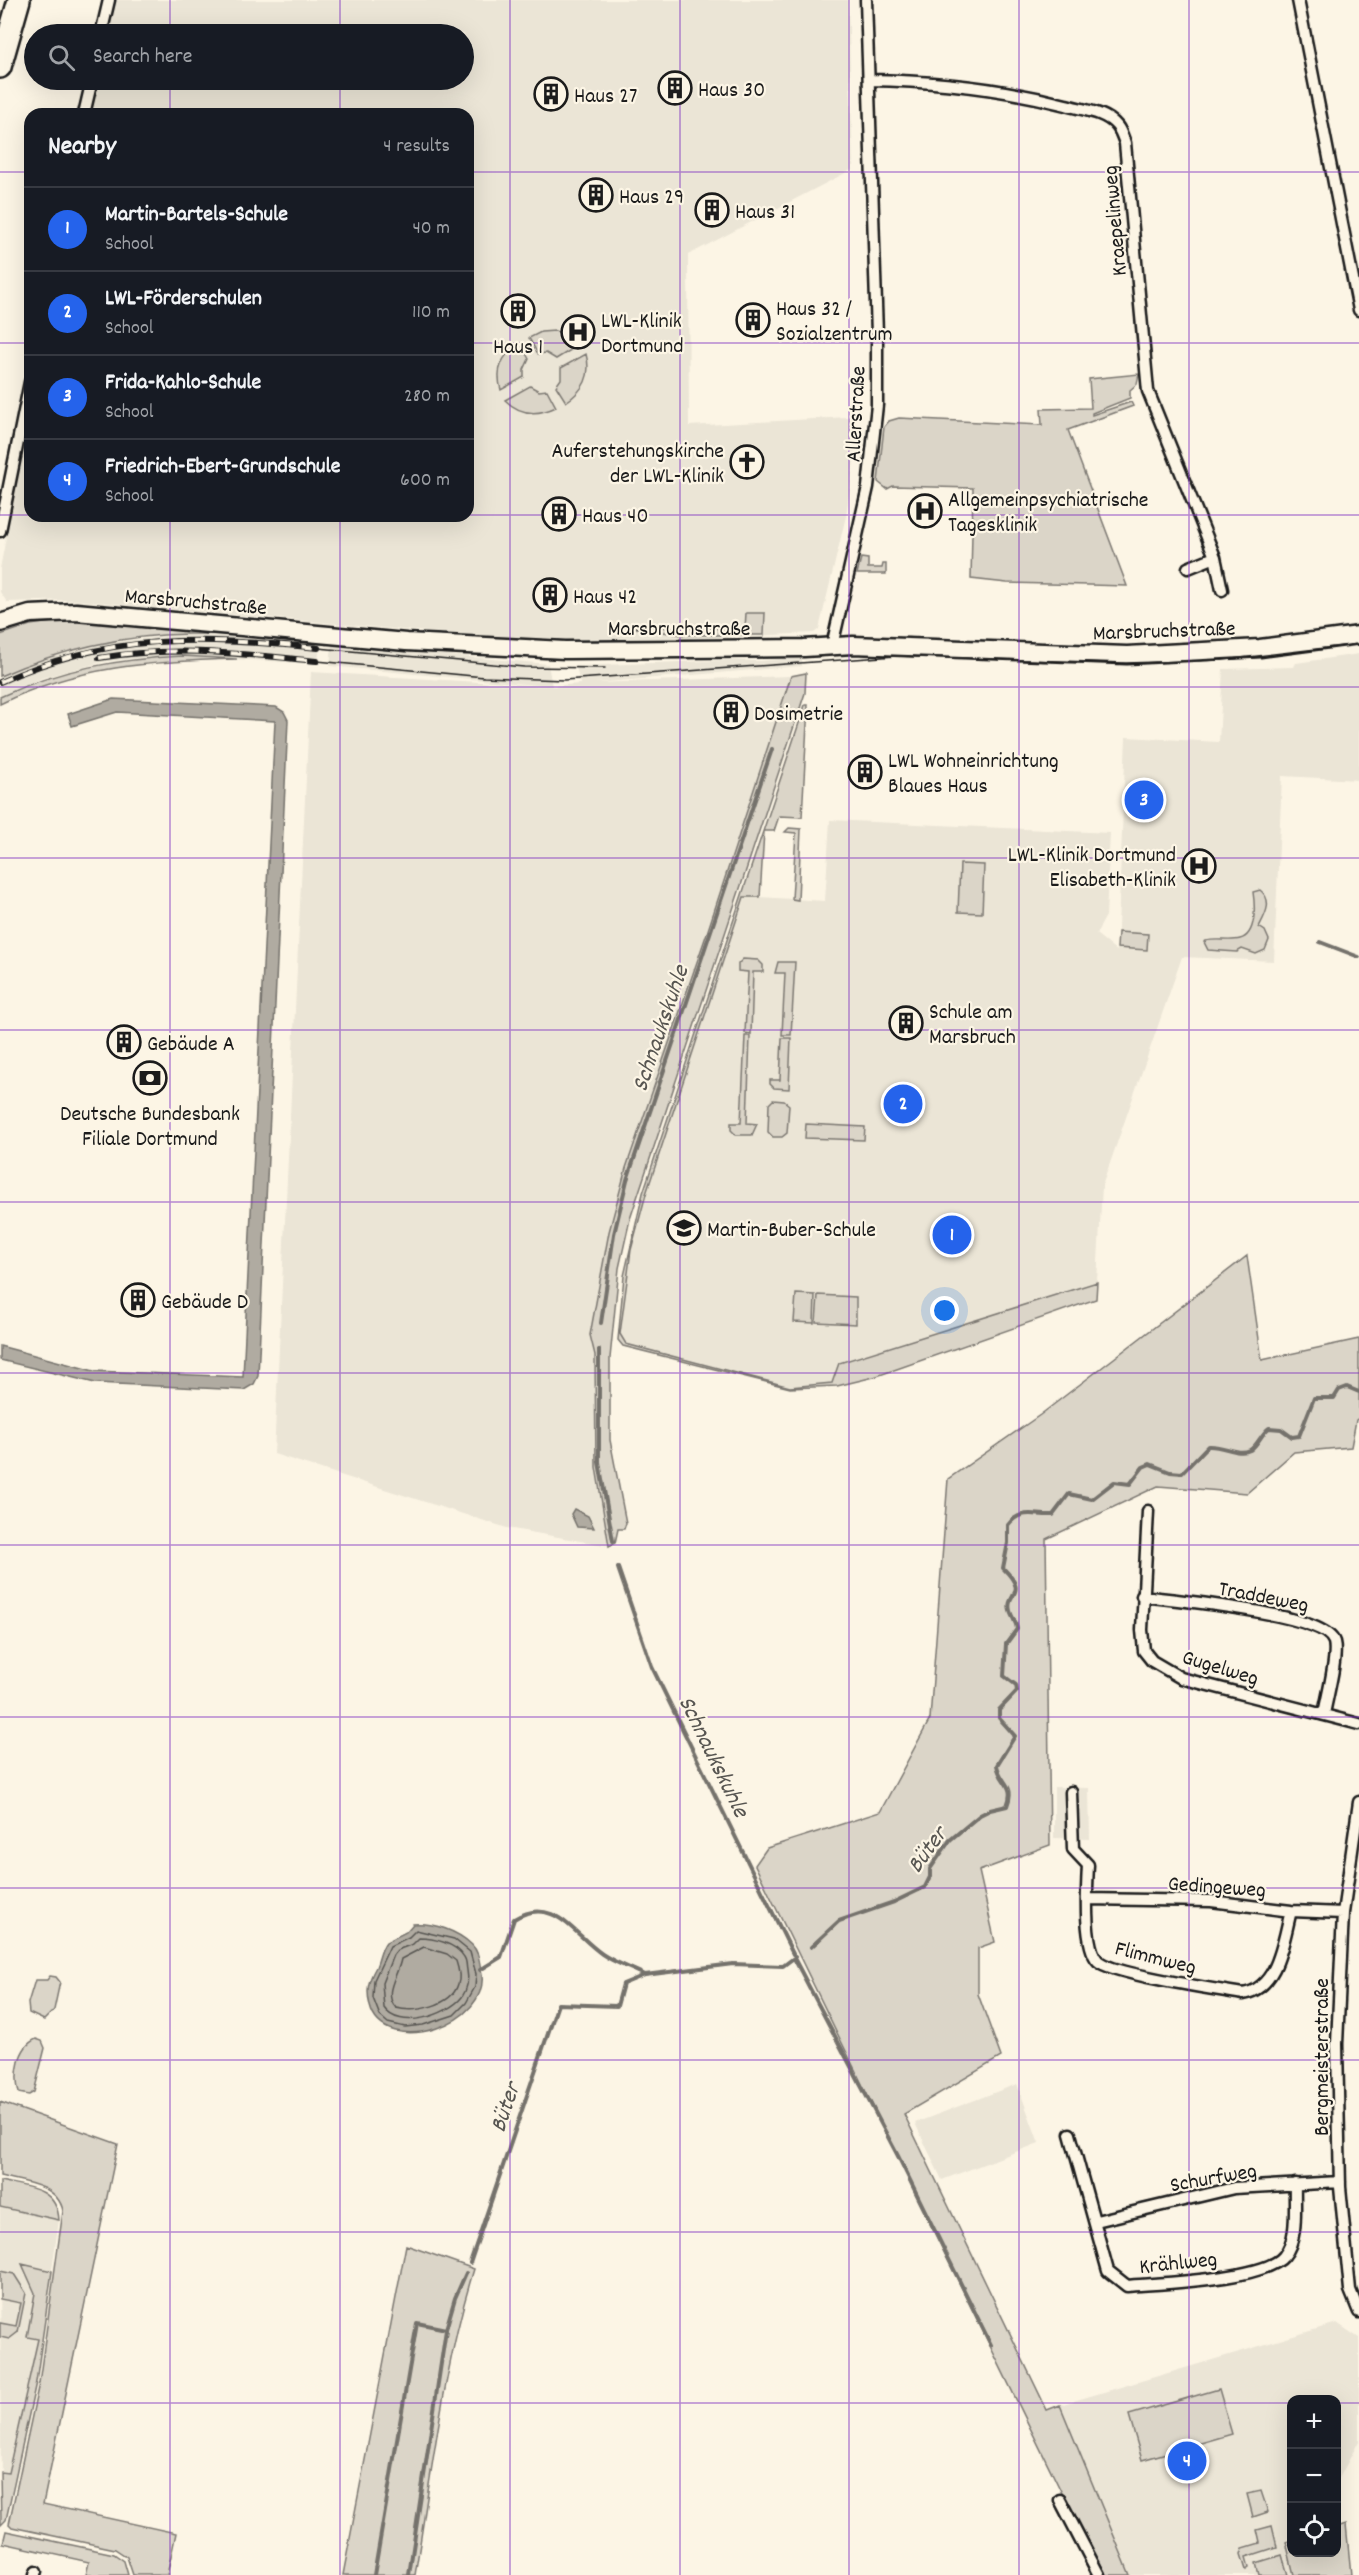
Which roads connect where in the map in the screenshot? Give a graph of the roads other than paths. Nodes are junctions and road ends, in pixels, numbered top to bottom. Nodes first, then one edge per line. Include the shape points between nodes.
1 (19, 0) edge
2 (109, 0) edge
3 (866, 0) edge
4 (1302, 1) edge
5 (103, 24) edge
6 (0, 67) edge
7 (869, 80) junction
8 (90, 90) edge
9 (85, 108) edge
10 (1359, 310) edge
11 (24, 412) edge
12 (0, 531) edge
13 (1215, 557) junction
14 (1188, 568) dead end
15 (1222, 590) dead end
16 (0, 623) edge
17 (1359, 635) edge
18 (832, 646) junction
19 (1148, 1511) dead end
20 (1142, 1596) junction
21 (1324, 1714) junction
22 (1359, 1724) edge
23 (1071, 1792) dead end
24 (1359, 1802) edge
25 (1087, 1899) junction
26 (1291, 1911) junction
27 (1343, 1913) junction
28 (1070, 2134) dead end
29 (1340, 2182) junction
30 (1295, 2184) junction
31 (1096, 2221) junction
32 (1359, 2312) edge
33 (1060, 2500) dead end
34 (1099, 2575) edge

1 - 6 highway
2 - 5 street
3 - 7 street, Allerstraße
4 - 10 street
7 - 13 street, Kraepelinweg via 967,85 1019,93 1095,113 1117,126 1125,143 1148,392
7 - 18 street, Allerstraße via 877,405 868,487
8 - 9 street
11 - 12 street
13 - 14 street
13 - 15 street, Kraepelinweg
16 - 18 street, Marsbruchstraße via 30,614 76,612 405,642 538,649 738,650
17 - 18 street, Marsbruchstraße via 1269,647 1127,655
19 - 20 street, Gugelweg
20 - 21 street, Gugelweg via 1144,1651 1152,1661 1181,1678
20 - 21 street, Traddeweg via 1227,1606 1314,1624 1329,1632 1334,1655
21 - 22 street, Gugelweg
23 - 25 street, Flimmweg via 1073,1849 1088,1865
24 - 27 street, Bergmeisterstraße
25 - 26 street, Gedingeweg via 1211,1900
25 - 26 street, Flimmweg via 1092,1951 1098,1961 1179,1983 1243,1994 1253,1992 1272,1974
26 - 27 street, Gedingeweg
27 - 29 street, Bergmeisterstraße via 1337,2044
28 - 31 street, Krählweg
29 - 30 street, Schurfweg
29 - 32 street, Bergmeisterstraße via 1350,2290
30 - 31 street, Schurfweg via 1234,2188
30 - 31 street, Krählweg via 1293,2236 1284,2256 1266,2270 1127,2286 1108,2271
33 - 34 street

